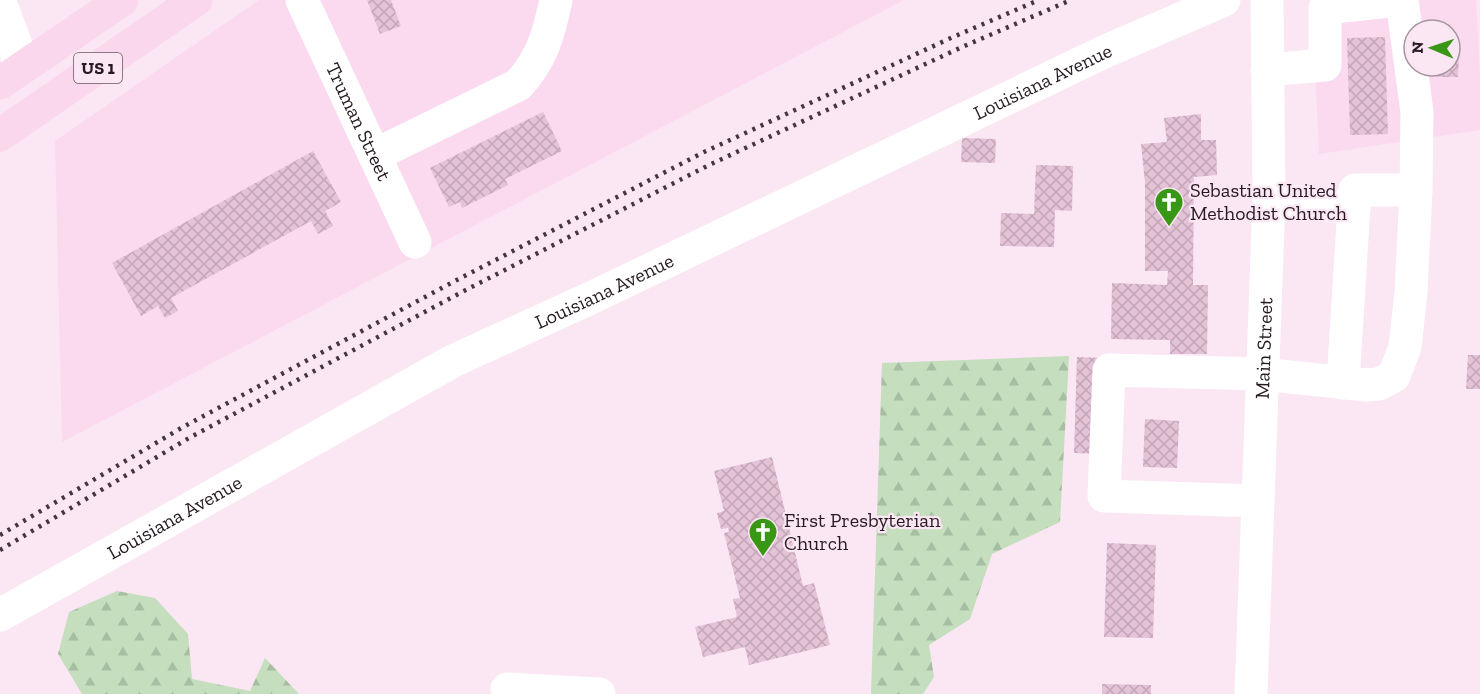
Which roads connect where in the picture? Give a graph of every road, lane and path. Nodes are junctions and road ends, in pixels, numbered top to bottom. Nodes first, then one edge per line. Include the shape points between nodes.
1 (122, 0) edge
2 (196, 0) edge
3 (302, 0) edge
4 (556, 0) edge
5 (1224, 0) edge
6 (1267, 0) edge
7 (1401, 0) edge
8 (0, 2) edge
9 (1267, 70) junction
10 (9, 77) edge
11 (0, 135) edge
12 (375, 155) junction
13 (1416, 190) junction
14 (1269, 199) junction
15 (1354, 207) junction
16 (415, 242) dead end
17 (1262, 374) junction
18 (1343, 382) junction
19 (1258, 501) junction
20 (0, 615) edge
21 (507, 689) dead end
22 (599, 694) edge
23 (1251, 694) edge

1 - 10 main road, US 1
2 - 11 main road, US 1
3 - 12 street, Truman Street
4 - 12 street via 539,59 518,85
5 - 20 street, Louisiana Avenue via 1106,51 453,361
6 - 9 street, Main Street
7 - 9 street via 1325,8 1325,65
7 - 13 street via 1417,112
8 - 10 street via 16,45
9 - 14 street, Main Street
12 - 16 street, Truman Street
13 - 15 street via 1355,190
13 - 18 street via 1405,347 1394,376 1379,384
14 - 15 street
14 - 17 street, Main Street
15 - 18 street
17 - 18 street
17 - 19 street, Main Street
17 - 19 street via 1109,369 1104,496
19 - 23 street, Main Street
21 - 22 street

